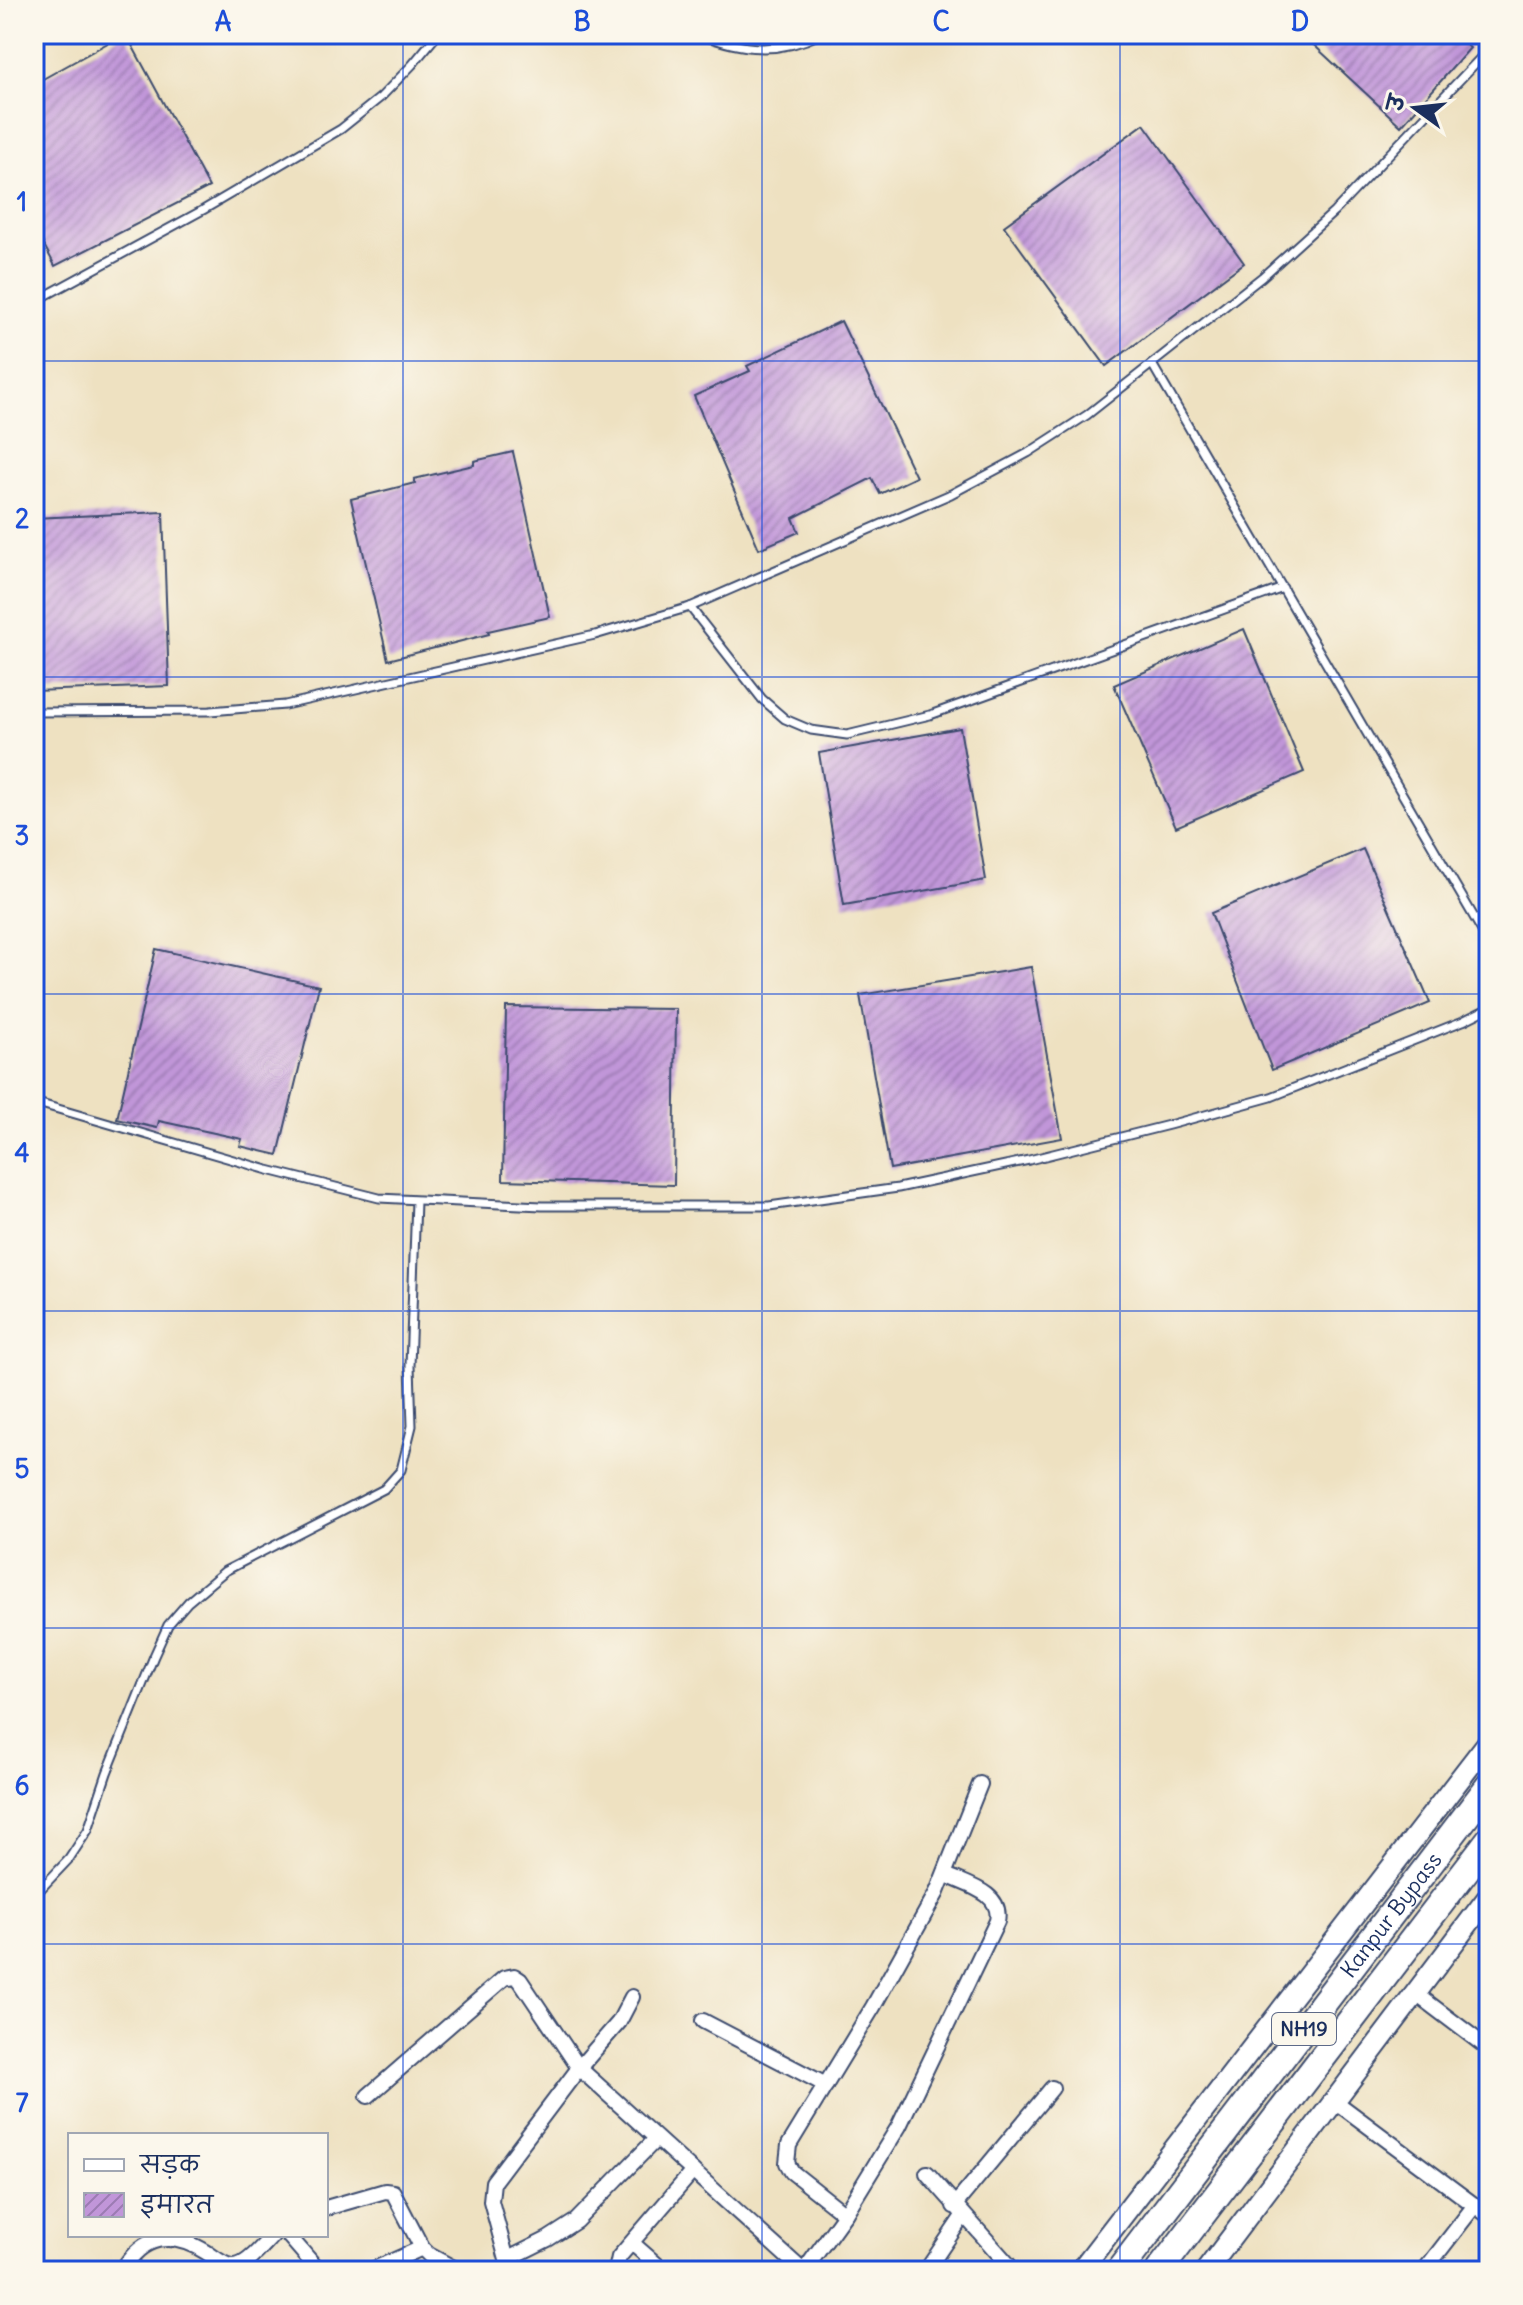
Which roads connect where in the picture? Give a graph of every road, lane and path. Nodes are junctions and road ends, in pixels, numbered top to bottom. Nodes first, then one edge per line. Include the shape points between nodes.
1 (438, 34) edge
2 (699, 34) edge
3 (820, 34) edge
4 (1489, 49) edge
5 (34, 302) edge
6 (1152, 364) junction
7 (1283, 588) junction
8 (690, 607) junction
9 (34, 712) edge
10 (1489, 943) edge
11 (1489, 1008) edge
12 (34, 1102) edge
13 (416, 1201) junction
14 (1489, 1741) edge
15 (980, 1784) dead end
16 (1489, 1786) edge
17 (1489, 1840) edge
18 (946, 1875) junction
19 (34, 1896) edge
20 (1489, 1896) edge
21 (1415, 1993) junction
22 (632, 1997) dead end
23 (703, 2021) dead end
24 (1489, 2049) edge
25 (579, 2068) junction
26 (826, 2085) junction
27 (1052, 2088) dead end
28 (368, 2096) dead end
29 (1336, 2102) junction
30 (656, 2139) junction
31 (693, 2171) junction
32 (927, 2173) dead end
33 (1475, 2205) junction
34 (328, 2207) edge
35 (958, 2211) junction
36 (845, 2214) junction
37 (1489, 2216) edge
38 (271, 2237) edge
39 (290, 2237) edge
40 (632, 2243) junction
41 (422, 2248) junction
42 (509, 2265) edge
43 (122, 2271) edge
44 (319, 2271) edge
45 (370, 2271) edge
46 (459, 2271) edge
47 (616, 2271) edge
48 (664, 2271) edge
49 (804, 2271) edge
50 (926, 2271) edge
51 (1014, 2271) edge
52 (1080, 2271) edge
53 (1119, 2271) edge
54 (1159, 2271) edge
55 (1206, 2271) edge
56 (1424, 2271) edge

1 - 5 lane via 381,97 341,129
2 - 3 lane via 731,46 771,49
4 - 6 lane via 1334,212
6 - 7 lane
6 - 8 lane via 1087,415 951,494
7 - 8 lane via 930,715 847,735 811,730 785,719 762,699
7 - 10 lane
8 - 9 lane via 595,635 285,705
11 - 13 lane via 1271,1097 898,1188 769,1206
12 - 13 lane via 268,1170 379,1198
13 - 19 lane via 412,1426 401,1470 384,1489 225,1571 168,1625 88,1830
14 - 52 main road
15 - 18 street
16 - 53 highway, Kanpur Bypass / NH19
17 - 54 highway, Kanpur Bypass / NH19
18 - 26 street
18 - 36 street via 992,1898 999,1911 997,1921 914,2098
20 - 21 main road
21 - 24 street
21 - 29 main road
22 - 25 street via 619,2022
23 - 26 street
25 - 28 street via 514,1976 504,1978
25 - 30 street
25 - 42 street via 493,2182 491,2201
26 - 36 street via 789,2145 787,2163
27 - 35 street
29 - 33 street
29 - 55 main road
30 - 31 street
30 - 42 street via 576,2221
31 - 40 street
31 - 49 street
32 - 35 street
33 - 37 street
33 - 56 street
34 - 41 street via 390,2191
35 - 50 street
35 - 51 street
36 - 49 street
38 - 43 street via 234,2266 179,2239 151,2241
39 - 44 street
40 - 47 street via 619,2257
40 - 48 street
41 - 45 street
41 - 46 street

